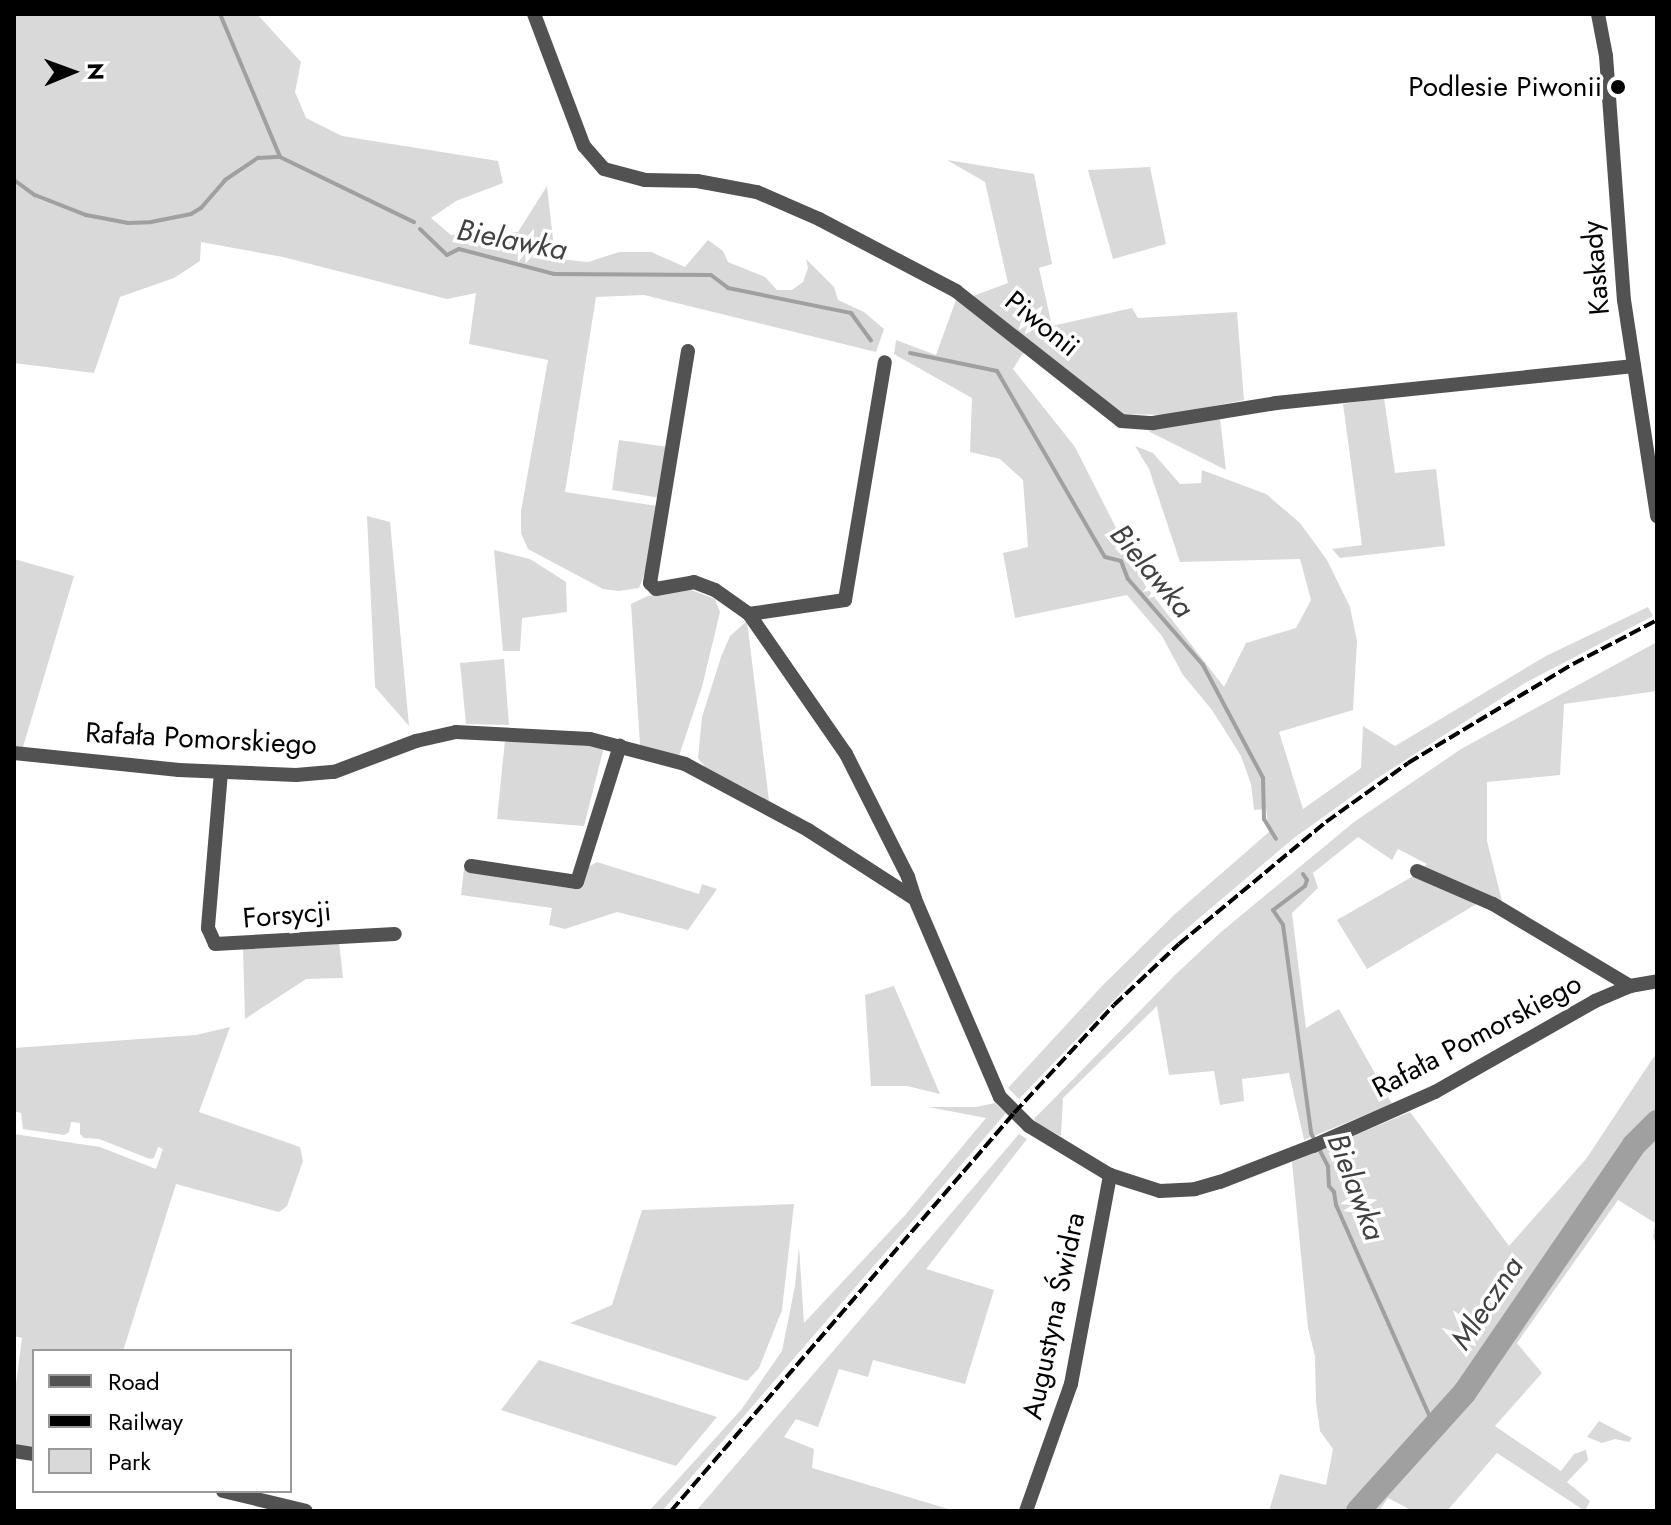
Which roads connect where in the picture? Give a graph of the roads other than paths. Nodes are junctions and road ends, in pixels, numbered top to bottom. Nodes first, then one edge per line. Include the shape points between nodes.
1 (534, 14) edge
2 (1598, 14) edge
3 (688, 351) dead end
4 (885, 362) dead end
5 (1634, 366) junction
6 (1657, 516) edge
7 (749, 614) junction
8 (620, 746) junction
9 (14, 753) edge
10 (221, 772) junction
11 (471, 866) dead end
12 (1417, 871) dead end
13 (915, 899) junction
14 (395, 934) dead end
15 (1657, 981) edge
16 (1630, 986) junction
17 (1110, 1175) junction
18 (231, 1493) edge
19 (306, 1511) edge
20 (1026, 1511) edge

1 - 5 street, Piwonii via 584,146 604,169 645,180 697,181 757,192 819,219 956,291 1121,421 1153,423 1276,403
2 - 5 street, Kaskady
3 - 7 street, Rafała Pomorskiego via 650,583 656,589 694,582
4 - 7 street via 845,600
5 - 6 street, Kaskady
7 - 13 street, Rafała Pomorskiego via 846,754
8 - 10 street, Rafała Pomorskiego via 550,735 456,732 334,772
8 - 11 street via 577,882
8 - 13 street, Rafała Pomorskiego via 685,764 808,830
9 - 10 street, Rafała Pomorskiego
10 - 14 street, Forsycji via 208,928 215,944
12 - 16 street via 1493,904
13 - 17 street, Rafała Pomorskiego via 1000,1097 1029,1126
15 - 16 street, Rafała Pomorskiego
16 - 17 street, Rafała Pomorskiego via 1435,1092 1195,1189 1160,1191
17 - 20 street, Augustyna Świdra via 1071,1384
18 - 19 street

